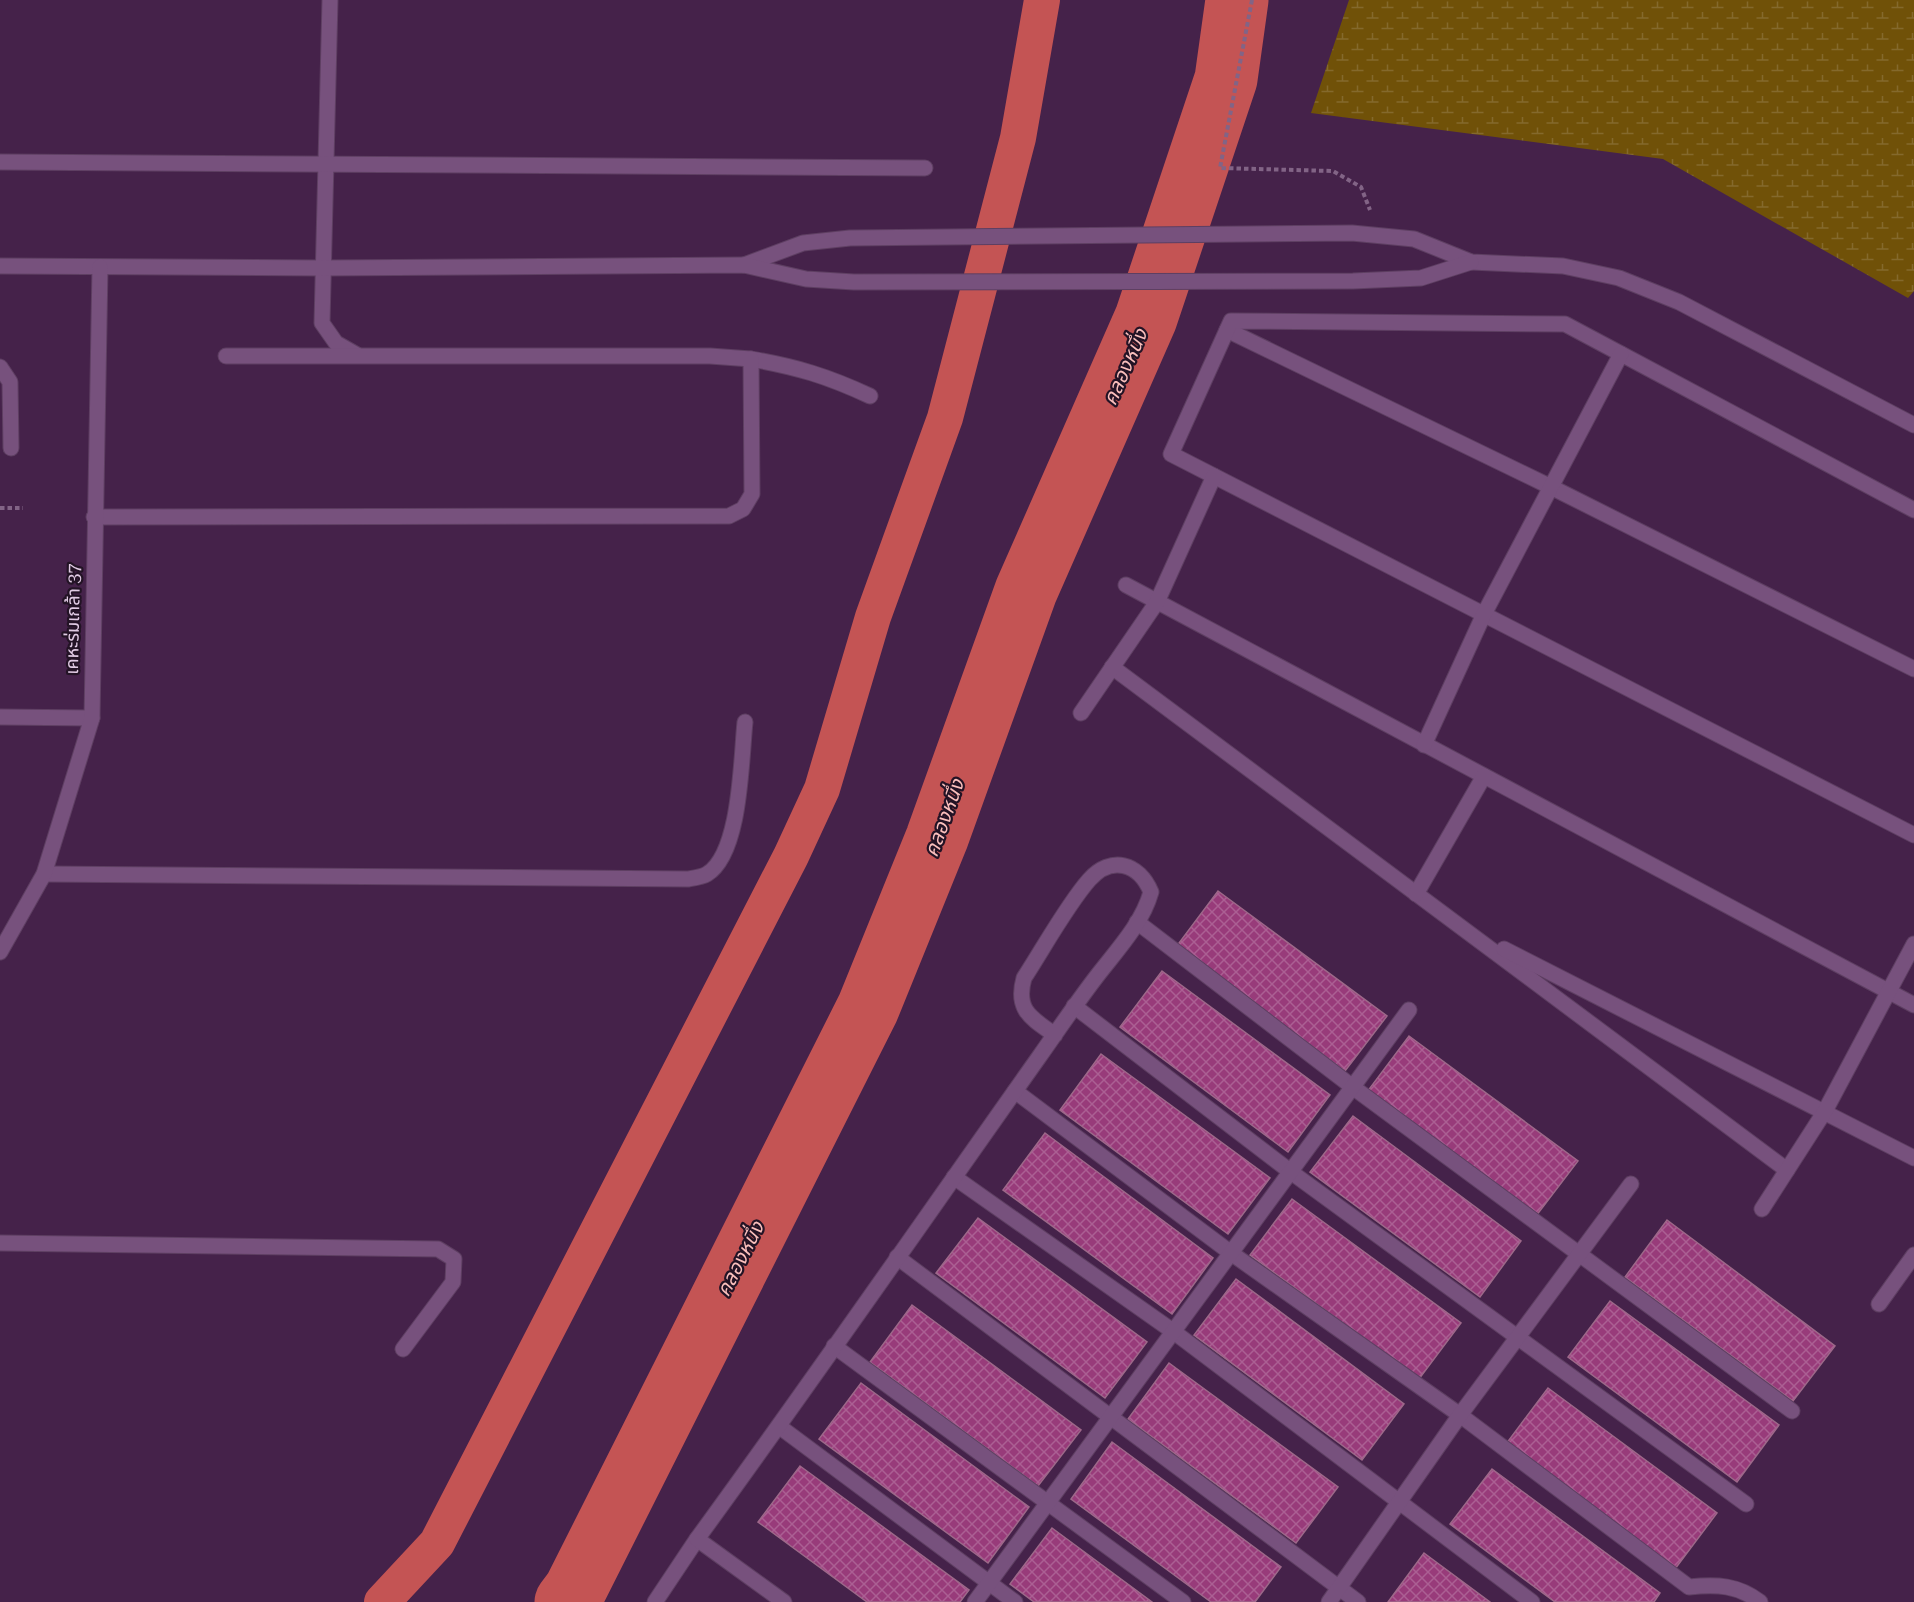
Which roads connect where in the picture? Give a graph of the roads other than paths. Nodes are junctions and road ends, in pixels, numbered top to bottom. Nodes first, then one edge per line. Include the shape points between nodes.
1 (330, 0) edge
2 (0, 162) edge
3 (325, 162) junction
4 (925, 168) dead end
5 (1471, 262) junction
6 (744, 265) junction
7 (0, 266) edge
8 (100, 267) junction
9 (322, 268) junction
10 (1227, 330) junction
11 (1621, 354) junction
12 (226, 356) dead end
13 (359, 356) junction
14 (750, 359) junction
15 (0, 367) edge
16 (870, 396) dead end
17 (1914, 425) edge
18 (11, 448) dead end
19 (1214, 476) junction
20 (1551, 487) junction
21 (1914, 510) edge
22 (94, 517) junction
23 (1126, 585) dead end
24 (1157, 602) junction
25 (1484, 614) junction
26 (1112, 667) junction
27 (1914, 669) edge
28 (1081, 713) dead end
29 (0, 717) edge
30 (92, 718) junction
31 (745, 722) dead end
32 (1424, 745) junction
33 (1484, 776) junction
34 (1914, 835) edge
35 (44, 874) junction
36 (1416, 894) junction
37 (1137, 922) junction
38 (1466, 930) junction
39 (1914, 944) edge
40 (0, 952) edge
41 (1888, 993) junction
42 (1914, 1005) edge
43 (1074, 1006) junction
44 (1408, 1010) dead end
45 (1055, 1035) junction
46 (1354, 1088) junction
47 (1015, 1091) junction
48 (1825, 1111) junction
49 (1914, 1158) edge
50 (1787, 1170) junction
51 (1291, 1172) junction
52 (954, 1177) junction
53 (1631, 1184) dead end
54 (1762, 1209) dead end
55 (0, 1243) edge
56 (1231, 1253) junction
57 (1581, 1253) junction
58 (1914, 1256) edge
59 (897, 1257) junction
60 (1879, 1304) dead end
61 (1174, 1332) junction
62 (1518, 1336) junction
63 (834, 1346) junction
64 (403, 1349) dead end
65 (1792, 1411) dead end
66 (1460, 1415) junction
67 (1110, 1418) junction
68 (780, 1427) junction
69 (1048, 1501) junction
70 (1398, 1503) junction
71 (1746, 1504) dead end
72 (697, 1539) junction
73 (988, 1582) junction
74 (1339, 1588) junction
75 (655, 1602) edge
76 (784, 1602) edge
77 (975, 1602) edge
78 (1015, 1602) edge
79 (1183, 1602) edge
80 (1329, 1602) edge
81 (1358, 1602) edge
82 (1532, 1602) edge
83 (1760, 1602) edge

1 - 3 street
2 - 3 street
3 - 4 street
3 - 9 street
5 - 6 street via 1421,278 1353,281 854,282 806,279
5 - 6 street via 1414,239 1352,233 849,238 803,243
5 - 17 street via 1563,266 1618,278 1680,302
6 - 9 street
7 - 8 street
8 - 9 street
8 - 22 street, เคหะร่มเกล้า 37
9 - 13 street via 322,323 336,343
10 - 11 street via 1231,321 1565,324
10 - 19 street via 1172,454
10 - 20 street
11 - 20 street
11 - 21 street
12 - 13 street
13 - 14 street
14 - 16 street via 800,367
14 - 22 street via 752,494 743,508 729,516
15 - 18 street via 10,382
19 - 24 street
19 - 25 street
20 - 25 street
20 - 27 street
22 - 30 street, เคหะร่มเกล้า 37
23 - 24 street
24 - 26 street
24 - 32 street
25 - 32 street
25 - 34 street
26 - 28 street
26 - 36 street
29 - 30 street
30 - 35 street, เคหะร่มเกล้า 37
31 - 35 street via 730,838 720,860 707,874 688,879
32 - 33 street
33 - 36 street
33 - 41 street
35 - 40 street, เคหะร่มเกล้า 37
36 - 38 street
37 - 43 street
37 - 45 street via 1151,892 1139,871 1121,864 1107,867 1090,879 1024,978 1020,992 1030,1017
37 - 46 street
38 - 48 street
38 - 50 street
39 - 41 street
41 - 42 street
41 - 48 street
43 - 45 street
43 - 51 street
44 - 46 street
45 - 47 street
46 - 51 street
46 - 57 street
47 - 52 street
47 - 56 street
48 - 49 street
48 - 50 street
50 - 54 street
51 - 56 street
51 - 62 street
52 - 59 street
52 - 61 street
53 - 57 street
55 - 64 street via 438,1249 454,1259 453,1282
56 - 61 street
56 - 66 street
57 - 62 street
57 - 65 street
58 - 60 street
59 - 63 street
59 - 67 street
61 - 67 street
61 - 70 street
62 - 66 street
62 - 71 street
63 - 68 street
63 - 69 street
66 - 70 street
66 - 83 street via 1689,1587 1716,1584 1745,1591
67 - 69 street
67 - 74 street
68 - 72 street
68 - 73 street
69 - 73 street
69 - 79 street
70 - 74 street
70 - 82 street
72 - 75 street
72 - 76 street
73 - 77 street
73 - 78 street
74 - 80 street
74 - 81 street

